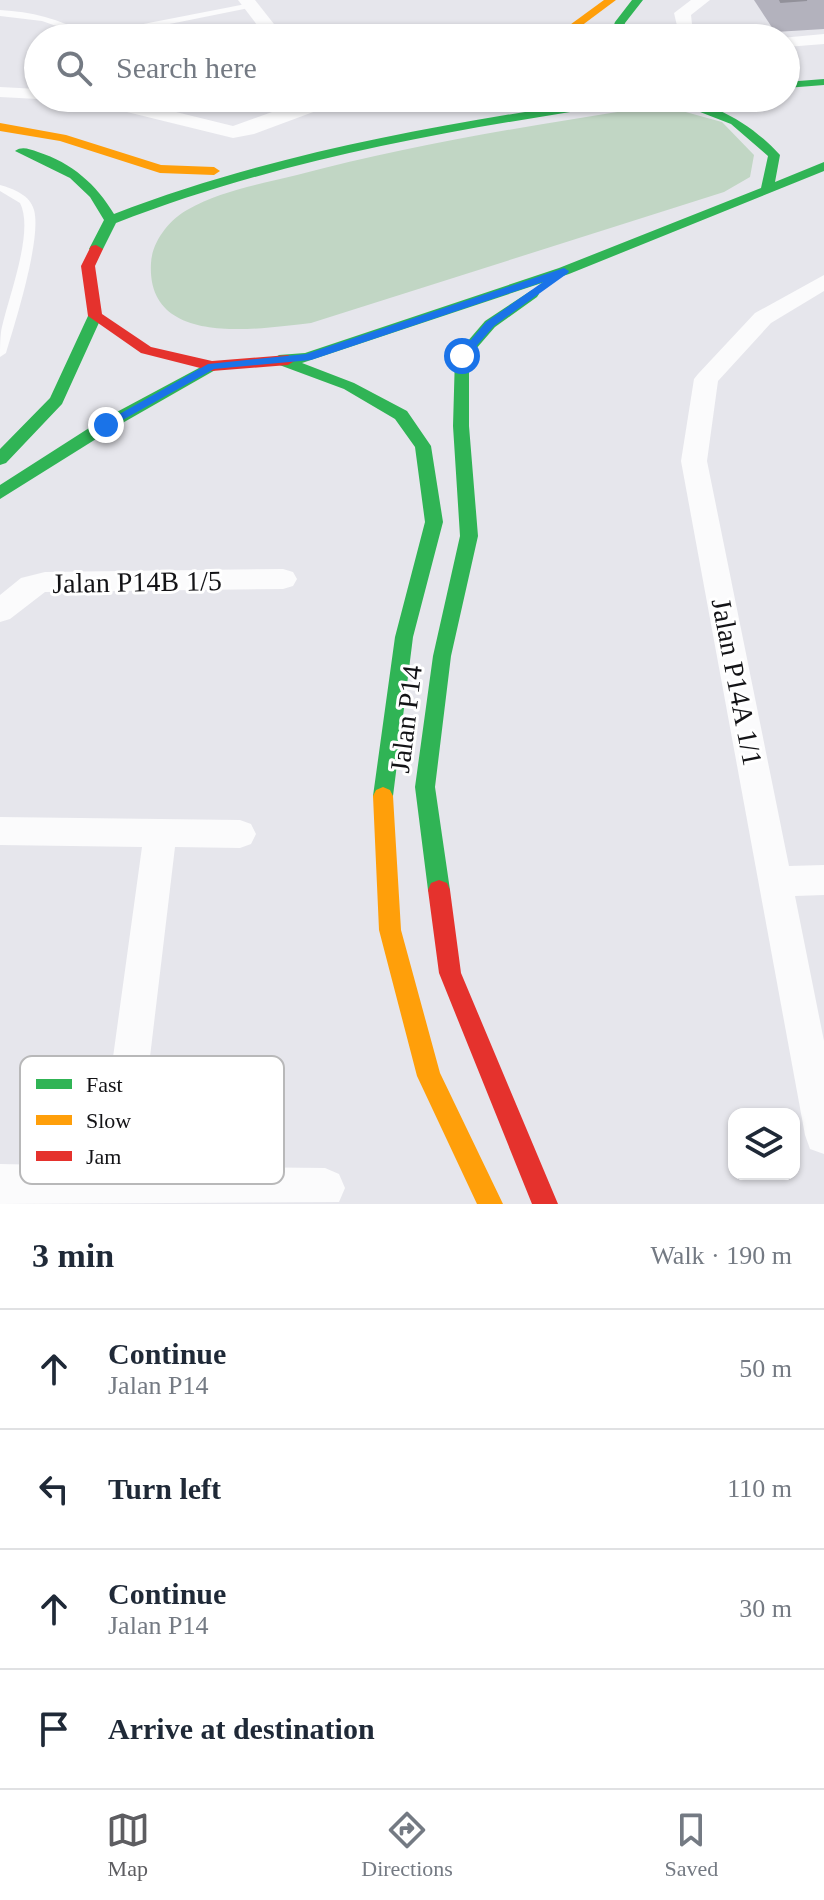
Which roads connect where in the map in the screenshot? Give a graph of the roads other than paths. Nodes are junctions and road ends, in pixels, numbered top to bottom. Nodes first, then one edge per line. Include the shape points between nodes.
1 (611, 0) edge
2 (638, 0) edge
3 (703, 0) edge
4 (248, 3) edge
5 (0, 13) edge
6 (63, 24) edge
7 (151, 24) edge
8 (265, 24) edge
9 (578, 24) edge
10 (591, 24) edge
11 (619, 24) edge
12 (684, 24) edge
13 (824, 39) edge
14 (800, 41) edge
15 (824, 71) edge
16 (800, 72) edge
17 (824, 82) edge
18 (800, 84) edge
19 (0, 92) edge
20 (24, 93) edge
21 (160, 112) edge
22 (295, 112) edge
23 (465, 112) edge
24 (544, 112) edge
25 (710, 112) edge
26 (0, 127) edge
27 (445, 127) junction
28 (0, 148) edge
29 (824, 166) edge
30 (250, 172) junction
31 (0, 188) edge
32 (767, 190) junction
33 (111, 220) junction
34 (564, 271) junction
35 (824, 282) edge
36 (95, 316) junction
37 (0, 353) edge
38 (279, 360) junction
39 (212, 366) junction
40 (0, 459) edge
41 (0, 493) edge
42 (283, 579) dead end
43 (0, 611) edge
44 (0, 831) edge
45 (160, 833) junction
46 (240, 834) dead end
47 (824, 880) edge
48 (775, 881) junction
49 (131, 1056) edge
50 (824, 1135) edge
51 (0, 1184) edge
52 (115, 1185) joint
53 (325, 1188) dead end
54 (490, 1204) edge
55 (545, 1204) edge

1 - 9 main road
1 - 10 main road
2 - 11 main road
3 - 12 street via 682,13
4 - 7 lane
4 - 8 street
5 - 6 lane
13 - 14 street
15 - 16 main road
17 - 18 main road
19 - 20 street
21 - 22 street via 233,132
23 - 27 main road
24 - 27 main road
25 - 32 main road via 735,121 774,155
26 - 30 main road via 62,138 160,169
27 - 30 main road
28 - 33 main road via 53,159 81,175 99,194
29 - 32 main road
30 - 33 main road via 170,195
31 - 37 lane via 19,195 30,211 26,251
32 - 34 main road
33 - 36 main road via 88,266
34 - 38 main road via 307,358
34 - 55 main road, Jalan P14 via 490,324 462,356 469,536 442,656 425,787 450,973
35 - 48 street, Jalan P14A 1/1 via 763,318 706,379 694,461
36 - 39 main road via 146,350
36 - 40 main road via 57,400
38 - 39 main road
38 - 54 main road, Jalan P14 via 349,386 401,415 423,446 434,522 404,637 382,800 390,930 429,1076
39 - 41 main road
42 - 43 street, Jalan P14B 1/5 via 45,582 31,585
44 - 45 street
45 - 46 street
45 - 49 street
47 - 48 street
48 - 50 street, Jalan P14A 1/1
51 - 52 street
52 - 53 street

